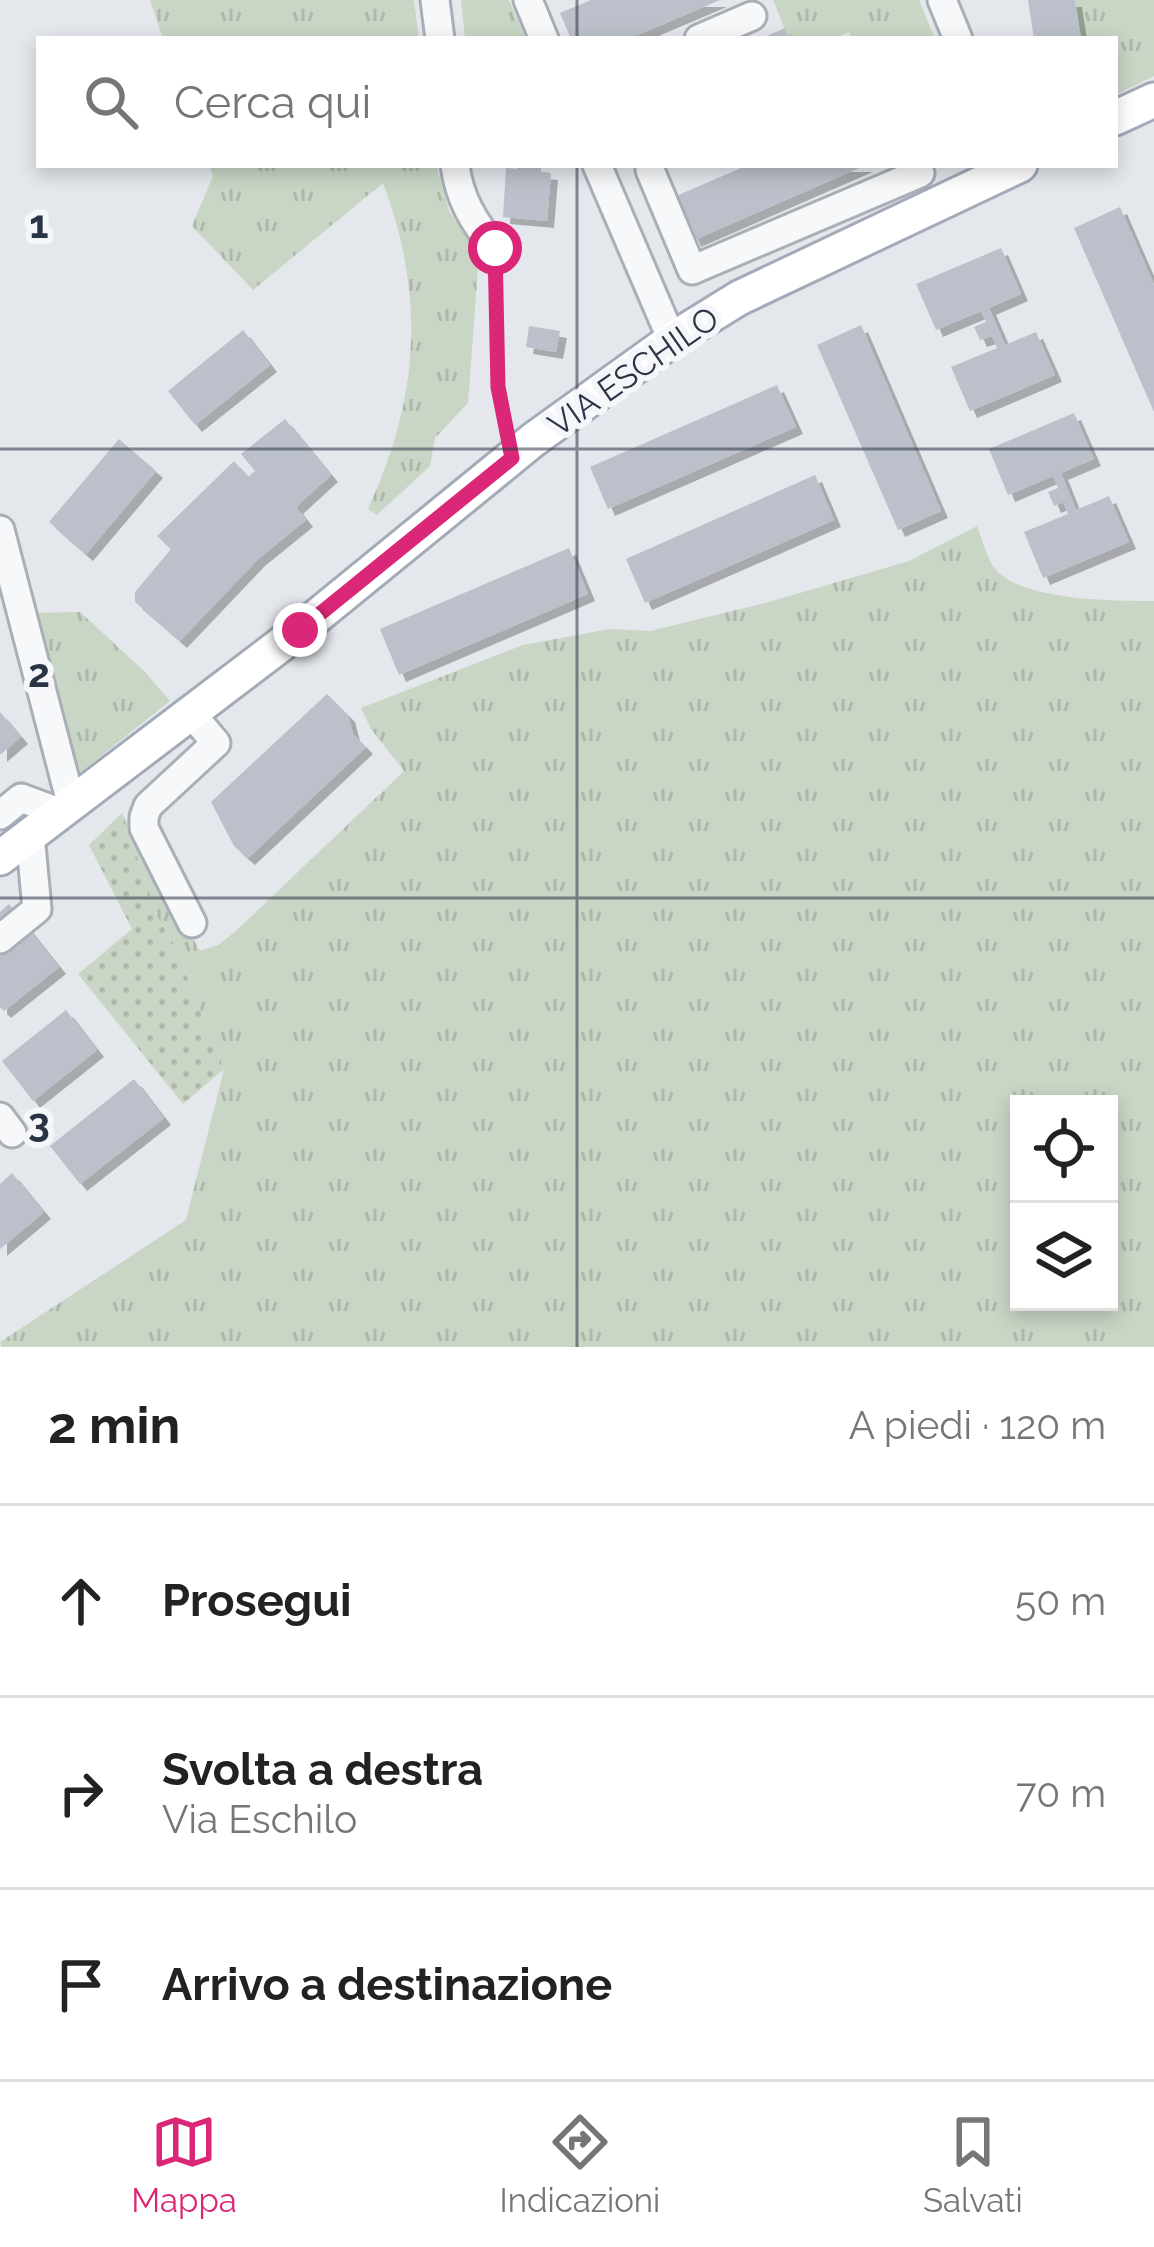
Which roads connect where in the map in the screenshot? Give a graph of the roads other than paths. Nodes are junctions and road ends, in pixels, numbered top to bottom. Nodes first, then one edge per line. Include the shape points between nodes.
1 (435, 0) edge
2 (528, 0) edge
3 (942, 0) edge
4 (752, 16) dead end
5 (440, 36) edge
6 (543, 36) edge
7 (706, 36) edge
8 (957, 36) edge
9 (1154, 100) edge
10 (1118, 117) edge
11 (455, 168) edge
12 (656, 168) edge
13 (918, 168) edge
14 (1009, 168) edge
15 (602, 177) edge
16 (495, 248) road end
17 (672, 340) junction
18 (0, 530) edge
19 (190, 712) junction
20 (65, 807) junction
21 (0, 815) edge
22 (31, 834) junction
23 (0, 858) edge
24 (192, 923) dead end
25 (0, 939) edge

1 - 5 street
2 - 6 street
3 - 8 street
4 - 7 street
9 - 10 main road
11 - 16 street via 475,224
12 - 13 street via 692,270
12 - 15 street
14 - 17 main road, VIA ESCHILO
15 - 17 street
17 - 19 main road, VIA ESCHILO
18 - 20 street
19 - 20 main road, VIA ESCHILO
19 - 24 street via 216,743 148,806 144,828
20 - 21 street via 21,798
20 - 22 main road, VIA ESCHILO
22 - 23 main road, VIA ESCHILO
22 - 25 street via 38,909

